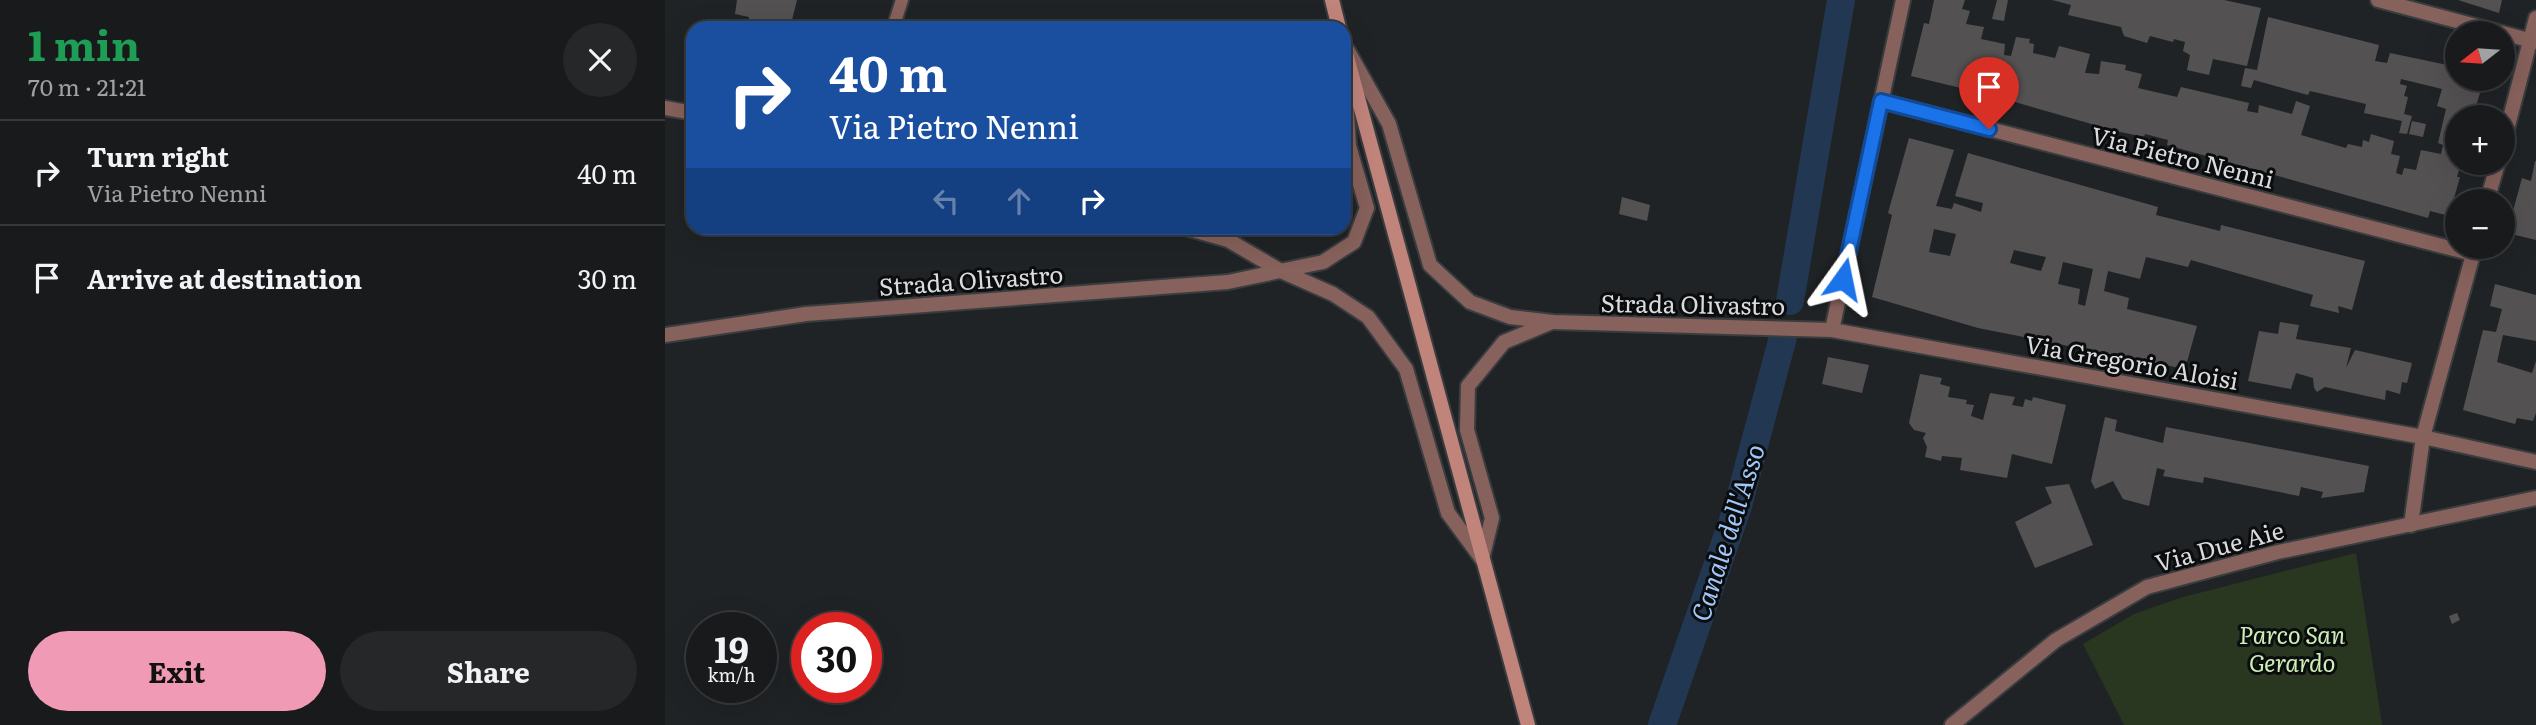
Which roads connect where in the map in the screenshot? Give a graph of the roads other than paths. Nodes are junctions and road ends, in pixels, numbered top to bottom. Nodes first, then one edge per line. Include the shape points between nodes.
1 (902, 0) edge
2 (1332, 0) edge
3 (1903, 0) edge
4 (2378, 0) edge
5 (2536, 18) edge
6 (896, 21) edge
7 (1337, 21) edge
8 (2533, 41) edge
9 (1351, 57) edge
10 (1351, 71) edge
11 (1881, 101) junction
12 (2515, 105) edge
13 (665, 108) edge
14 (686, 112) edge
15 (1351, 153) edge
16 (1210, 235) edge
17 (2445, 244) edge
18 (2472, 259) edge
19 (1281, 271) junction
20 (1553, 322) junction
21 (1832, 330) junction
22 (665, 335) edge
23 (2423, 437) junction
24 (2536, 462) edge
25 (2536, 498) edge
26 (2411, 525) junction
27 (1482, 559) junction
28 (1528, 725) edge
29 (1952, 725) edge

1 - 6 lane
2 - 7 main road
3 - 11 street
4 - 8 street
5 - 8 street
8 - 12 street
9 - 20 street, Strada Olivastro via 1389,124 1430,265 1470,302 1510,317
10 - 27 main road
11 - 17 street, Via Pietro Nenni
11 - 21 street
13 - 14 street
15 - 19 street, Strada Olivastro via 1367,208 1354,242 1323,262
16 - 19 street via 1228,240
18 - 23 street
19 - 22 street, Strada Olivastro via 1228,282 806,314
19 - 27 street via 1333,294 1368,317 1406,369 1448,513
20 - 21 street, Strada Olivastro
20 - 27 street, Strada Olivastro via 1504,342 1468,386 1467,430 1492,518
21 - 23 street, Via Gregorio Aloisi
23 - 24 street, Via Gregorio Aloisi
23 - 26 street
25 - 26 street, Via Due Aie
26 - 29 street, Via Due Aie via 2278,552 2147,587 2056,640
27 - 28 main road

